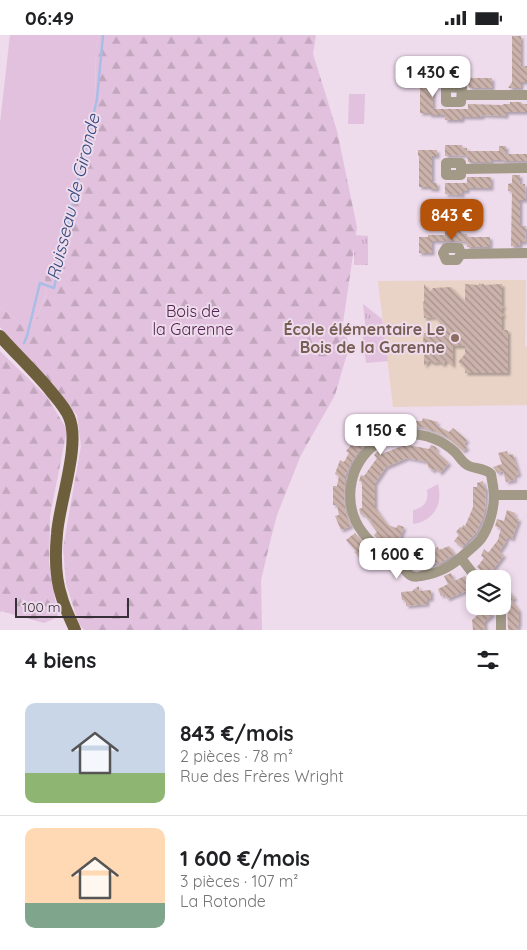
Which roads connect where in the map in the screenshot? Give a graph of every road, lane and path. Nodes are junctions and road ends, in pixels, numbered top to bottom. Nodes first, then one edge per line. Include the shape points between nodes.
1 (462, 95) dead end
2 (527, 95) edge
3 (527, 168) edge
4 (461, 169) dead end
5 (527, 253) edge
6 (461, 254) dead end
7 (0, 336) edge
8 (494, 495) junction
9 (527, 495) edge
10 (461, 558) junction
11 (471, 570) edge
12 (501, 615) edge
13 (75, 630) edge
14 (501, 630) edge

1 - 2 street
3 - 4 street
5 - 6 street
7 - 13 main road via 56,397 70,419 73,445 61,504 56,561 62,599
8 - 9 street
8 - 10 street via 487,527 480,540
8 - 10 street via 489,471 468,466 448,446 420,434 392,436 382,441 372,447 355,470 350,496 351,511 356,521 372,543 394,554 409,575 430,575
10 - 11 street
12 - 14 street

